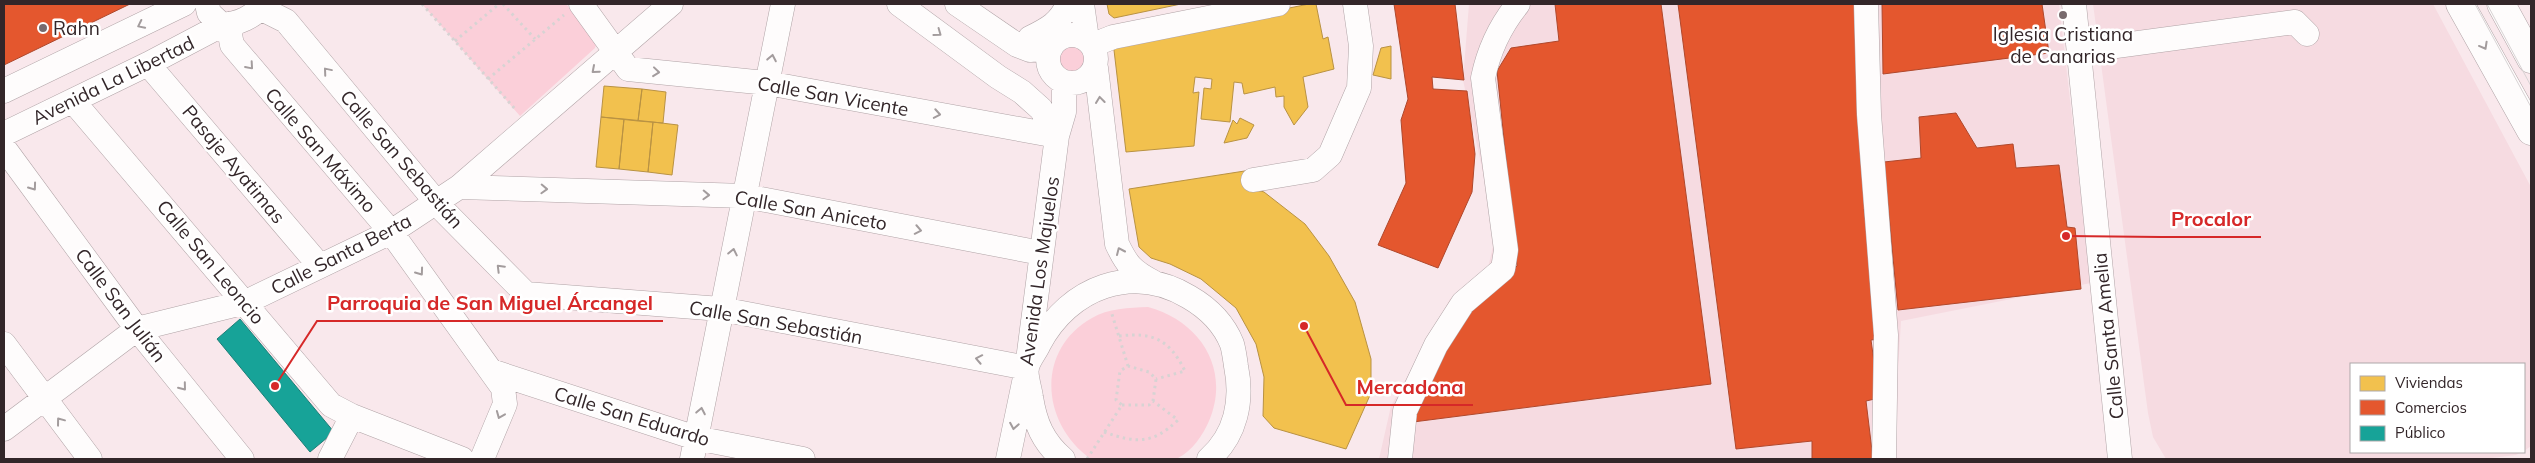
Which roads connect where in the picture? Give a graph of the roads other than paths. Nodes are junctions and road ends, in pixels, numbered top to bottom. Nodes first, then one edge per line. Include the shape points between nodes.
1 (184, 4) edge
2 (207, 4) edge
3 (671, 4) edge
4 (783, 4) edge
5 (899, 4) edge
6 (957, 4) edge
7 (1068, 4) edge
8 (1074, 4) edge
9 (1082, 4) edge
10 (1278, 4) edge
11 (1355, 4) edge
12 (1518, 4) edge
13 (1866, 4) edge
14 (2074, 4) edge
15 (2460, 4) edge
16 (2501, 4) edge
17 (261, 6) edge
18 (576, 6) edge
19 (1217, 10) edge
20 (225, 25) junction
21 (2307, 34) dead end
22 (1017, 45) junction
23 (1079, 47) junction
24 (2089, 50) junction
25 (615, 52) junction
26 (2531, 58) edge
27 (148, 64) junction
28 (998, 77) junction
29 (1061, 81) junction
30 (767, 83) junction
31 (4, 91) edge
32 (73, 100) junction
33 (2531, 131) edge
34 (4, 134) edge
35 (1057, 136) junction
36 (4, 148) edge
37 (495, 156) junction
38 (1253, 180) dead end
39 (458, 187) junction
40 (495, 187) junction
41 (745, 196) junction
42 (436, 203) junction
43 (391, 232) junction
44 (1041, 253) junction
45 (319, 265) junction
46 (1155, 282) junction
47 (246, 302) junction
48 (721, 309) junction
49 (137, 329) junction
50 (4, 344) edge
51 (1026, 368) junction
52 (491, 371) junction
53 (43, 398) junction
54 (352, 416) junction
55 (4, 429) edge
56 (694, 449) edge
57 (1053, 455) edge
58 (1220, 456) edge
59 (90, 459) edge
60 (242, 459) edge
61 (330, 459) edge
62 (462, 459) edge
63 (482, 459) edge
64 (803, 459) edge
65 (1008, 459) edge
66 (1400, 459) edge
67 (1884, 459) edge
68 (2120, 459) edge

1 -> 31 street, Avenida La Libertad
2 - 20 street via 209,12
3 - 25 street, Calle Santa Berta
30 -> 4 street
5 -> 28 street
6 - 22 street
7 - 22 street via 1052,28
8 - 23 street
9 - 23 street
10 - 19 street
11 - 38 street via 1361,46 1359,88 1330,155 1313,170
12 - 66 street via 1488,55 1483,78 1506,250 1503,269 1463,302 1436,345 1405,411
13 - 67 street via 1869,114 1886,335
14 - 24 street, Calle Santa Amelia
15 -> 33 main road
16 - 26 main road
17 - 20 street, Avenida La Libertad via 237,23
42 -> 17 street, Calle San Sebastián via 286,21
18 - 25 street, Calle San Vicente
19 - 23 street
20 - 27 street, Avenida La Libertad
20 -> 43 street, Calle San Máximo via 232,45
21 - 24 street via 2295,22
22 - 23 street via 1030,50
23 - 29 street via 1048,59 1050,70
23 - 29 street via 1088,78 1076,84
46 -> 23 street via 1134,272 1117,244
24 - 68 street, Calle Santa Amelia
25 -> 30 street, Calle San Vicente via 628,69
25 -> 37 street, Calle Santa Berta
27 - 32 street, Avenida La Libertad
27 - 45 street, Pasaje Ayatimas
28 - 29 street
28 - 35 street via 1041,109
29 - 35 street, Avenida Los Majuelos via 1064,112
30 -> 35 street, Calle San Vicente
30 - 41 street
32 - 34 street, Avenida La Libertad
32 - 47 street, Calle San Leoncio
35 - 44 street, Avenida Los Majuelos
36 -> 49 street, Calle San Julián
37 - 39 street, Calle Santa Berta
37 - 40 street via 490,171
39 - 40 street, Calle San Aniceto
39 - 42 street, Calle Santa Berta
40 -> 41 street, Calle San Aniceto
41 -> 44 street, Calle San Aniceto
48 -> 41 street
42 - 43 street, Calle Santa Berta
48 -> 42 street, Calle San Sebastián via 526,294
43 - 45 street, Calle Santa Berta
43 -> 52 street, Calle San Máximo
44 - 51 street, Avenida Los Majuelos
45 - 47 street, Calle Santa Berta
46 - 51 street via 1106,285 1078,298 1048,327
46 - 58 street via 1174,288 1202,305 1219,322 1232,344 1240,387 1238,411
47 - 49 street, Calle Santa Berta
47 - 54 street, Calle San Leoncio via 331,405
51 -> 48 street, Calle San Sebastián
56 -> 48 street
49 - 53 street, Calle Santa Berta
49 -> 60 street, Calle San Julián
50 - 53 street
51 - 57 street via 1034,415
51 -> 65 street, Avenida Los Majuelos
52 - 56 street, Calle San Eduardo
52 -> 63 street, Calle San Máximo via 503,388 505,404
53 - 55 street, Calle Santa Berta
59 -> 53 street
54 - 61 street
54 - 62 street, Calle San Leoncio
56 - 64 street, Calle San Eduardo

